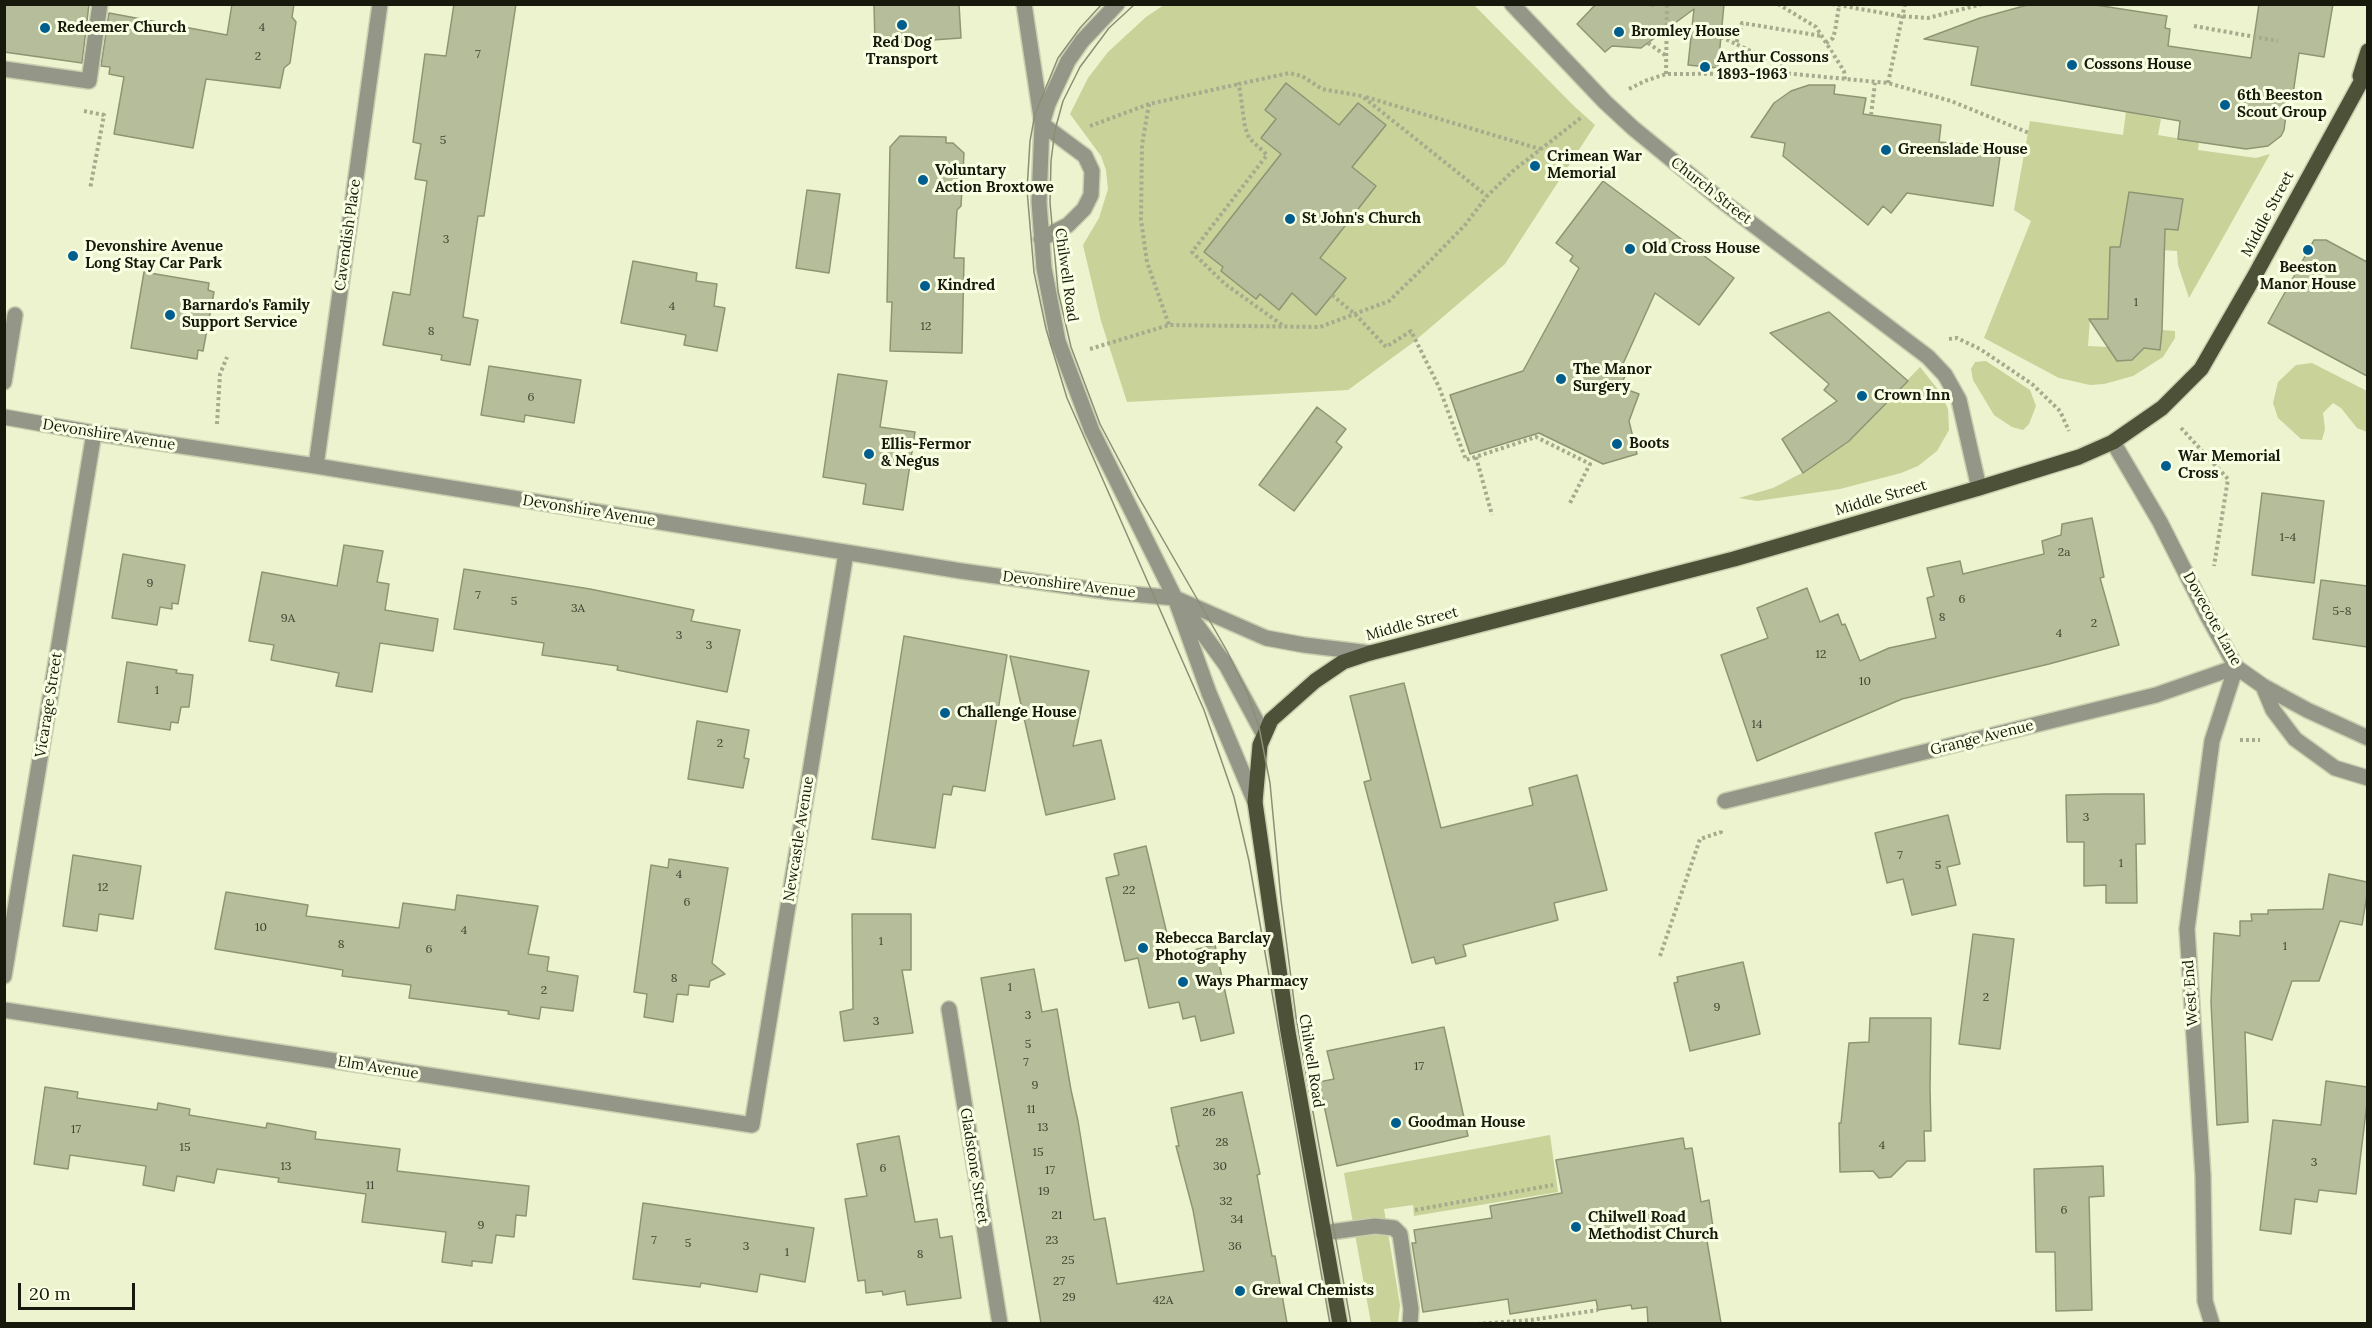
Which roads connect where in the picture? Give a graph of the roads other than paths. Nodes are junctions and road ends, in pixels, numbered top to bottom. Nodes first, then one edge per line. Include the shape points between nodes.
1 (100, 4) edge
2 (380, 4) edge
3 (1024, 4) edge
4 (1117, 4) edge
5 (1512, 4) edge
6 (2367, 51) edge
7 (4, 69) edge
8 (2367, 69) edge
9 (2355, 90) junction
10 (1042, 124) junction
11 (1041, 239) junction
12 (15, 315) dead end
13 (4, 382) edge
14 (4, 417) edge
15 (94, 433) junction
16 (2114, 442) junction
17 (316, 466) junction
18 (1979, 488) junction
19 (846, 553) junction
20 (1175, 598) junction
21 (1370, 653) junction
22 (2236, 667) junction
23 (2263, 686) junction
24 (1264, 735) junction
25 (2367, 738) edge
26 (2367, 778) edge
27 (1725, 801) road end
28 (1255, 802) junction
29 (4, 976) edge
30 (949, 1009) dead end
31 (4, 1010) edge
32 (752, 1125) joint
33 (1323, 1233) junction
34 (1000, 1323) edge
35 (1340, 1323) edge
36 (1410, 1323) edge
37 (2212, 1323) edge

1 - 7 street via 89,81
2 - 17 street, Cavendish Place
3 - 10 street, Chilwell Road
4 - 10 street via 1068,61
5 - 18 street, Church Street via 1605,102 1722,201 1909,341 1945,375 1959,400
6 - 9 main road, Middle Street
8 - 9 main road, Middle Street
9 - 16 main road, Middle Street via 2216,344 2194,376 2162,408
10 - 11 street, Chilwell Road
10 - 11 street via 1085,156 1092,171 1091,195 1084,209 1068,225
11 - 20 street, Chilwell Road via 1048,301 1063,357 1092,431
12 - 13 street
14 - 15 street, Devonshire Avenue
15 - 17 street, Devonshire Avenue
15 - 29 street, Vicarage Street
16 - 18 main road, Middle Street
16 - 22 street, Dovecote Lane
17 - 19 street, Devonshire Avenue
18 - 21 main road, Middle Street via 1734,559
19 - 20 street, Devonshire Avenue
19 - 32 street, Newcastle Avenue
20 - 21 street via 1266,638
20 - 24 street, Chilwell Road via 1226,665
20 - 28 street, Chilwell Road via 1209,693
21 - 24 main road, Middle Street via 1343,662 1315,681 1271,720
22 - 23 street, Dovecote Lane
22 - 27 street, Grange Avenue via 2156,695
22 - 37 street, West End via 2212,741 2187,929 2203,1176 2205,1301
23 - 25 street, Dovecote Lane
23 - 26 street via 2273,710 2295,739 2335,768
24 - 28 main road, Chilwell Road
28 - 33 main road, Chilwell Road via 1288,1032
30 - 34 street, Gladstone Street
31 - 32 street, Elm Avenue
33 - 35 main road, Chilwell Road
33 - 36 street via 1375,1226 1394,1228 1400,1234

